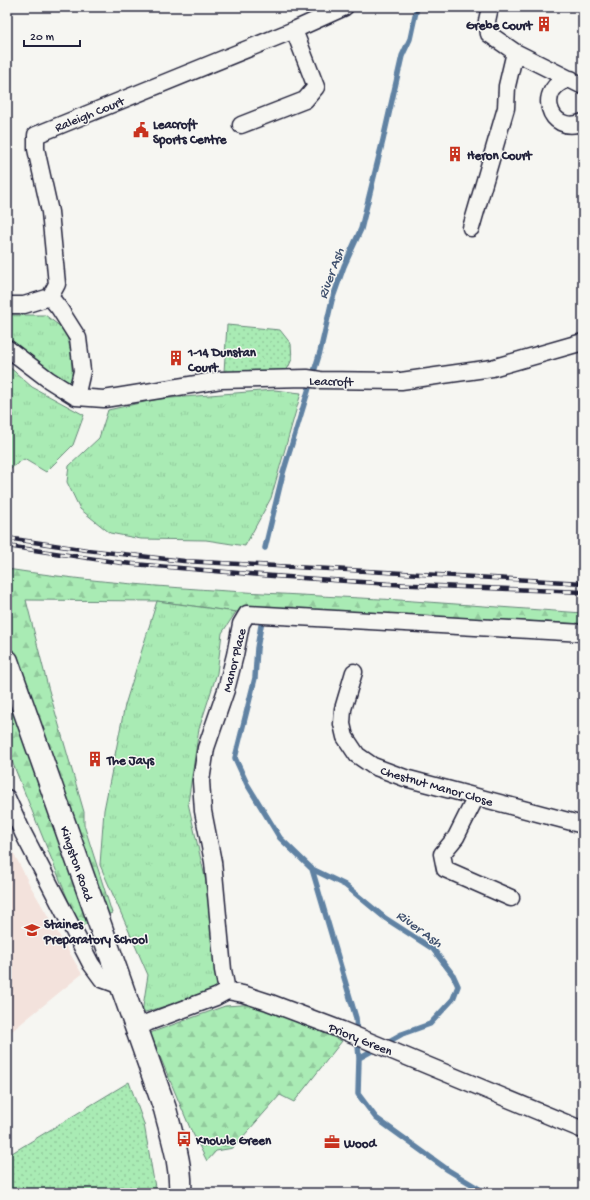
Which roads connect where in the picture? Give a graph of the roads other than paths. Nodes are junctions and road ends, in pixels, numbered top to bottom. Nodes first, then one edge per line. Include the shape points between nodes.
1 (345, 7) edge
2 (490, 7) edge
3 (294, 30) junction
4 (515, 52) junction
5 (577, 82) edge
6 (583, 122) edge
7 (240, 125) dead end
8 (471, 228) dead end
9 (50, 297) junction
10 (7, 305) edge
11 (583, 342) edge
12 (7, 348) edge
13 (76, 397) junction
14 (583, 633) edge
15 (7, 661) edge
16 (354, 672) dead end
17 (476, 797) junction
18 (7, 798) edge
19 (583, 825) edge
20 (511, 898) dead end
21 (121, 986) junction
22 (227, 992) junction
23 (137, 1028) junction
24 (583, 1130) edge
25 (183, 1188) edge

1 - 3 street, Raleigh Court
2 - 4 street via 487,21 489,34
3 - 7 street via 316,87 305,100
3 - 9 street, Raleigh Court via 36,135 36,149 50,212 57,284
4 - 5 street
4 - 8 street via 506,108
5 - 6 street via 562,82 555,86 549,103 550,111 559,122 567,125
9 - 10 street via 24,305
9 - 13 street via 78,338 82,371
11 - 13 street, Leacroft via 492,368 401,382 313,379 221,380 104,398
12 - 13 street
14 - 22 street, Manor Place via 247,614 241,624 226,690 206,748 201,781 203,811 213,862
15 - 21 street, Kingston Road
16 - 17 street, Chestnut Manor Close via 343,709 342,724 344,737 357,755 373,766 405,778
17 - 19 street, Chestnut Manor Close
17 - 20 street via 456,837 442,854 445,869
18 - 21 street via 91,964 102,979
21 - 23 street, Kingston Road
22 - 23 street
22 - 24 street, Priory Green via 268,1002 342,1030
23 - 25 street, Kingston Road via 165,1109

